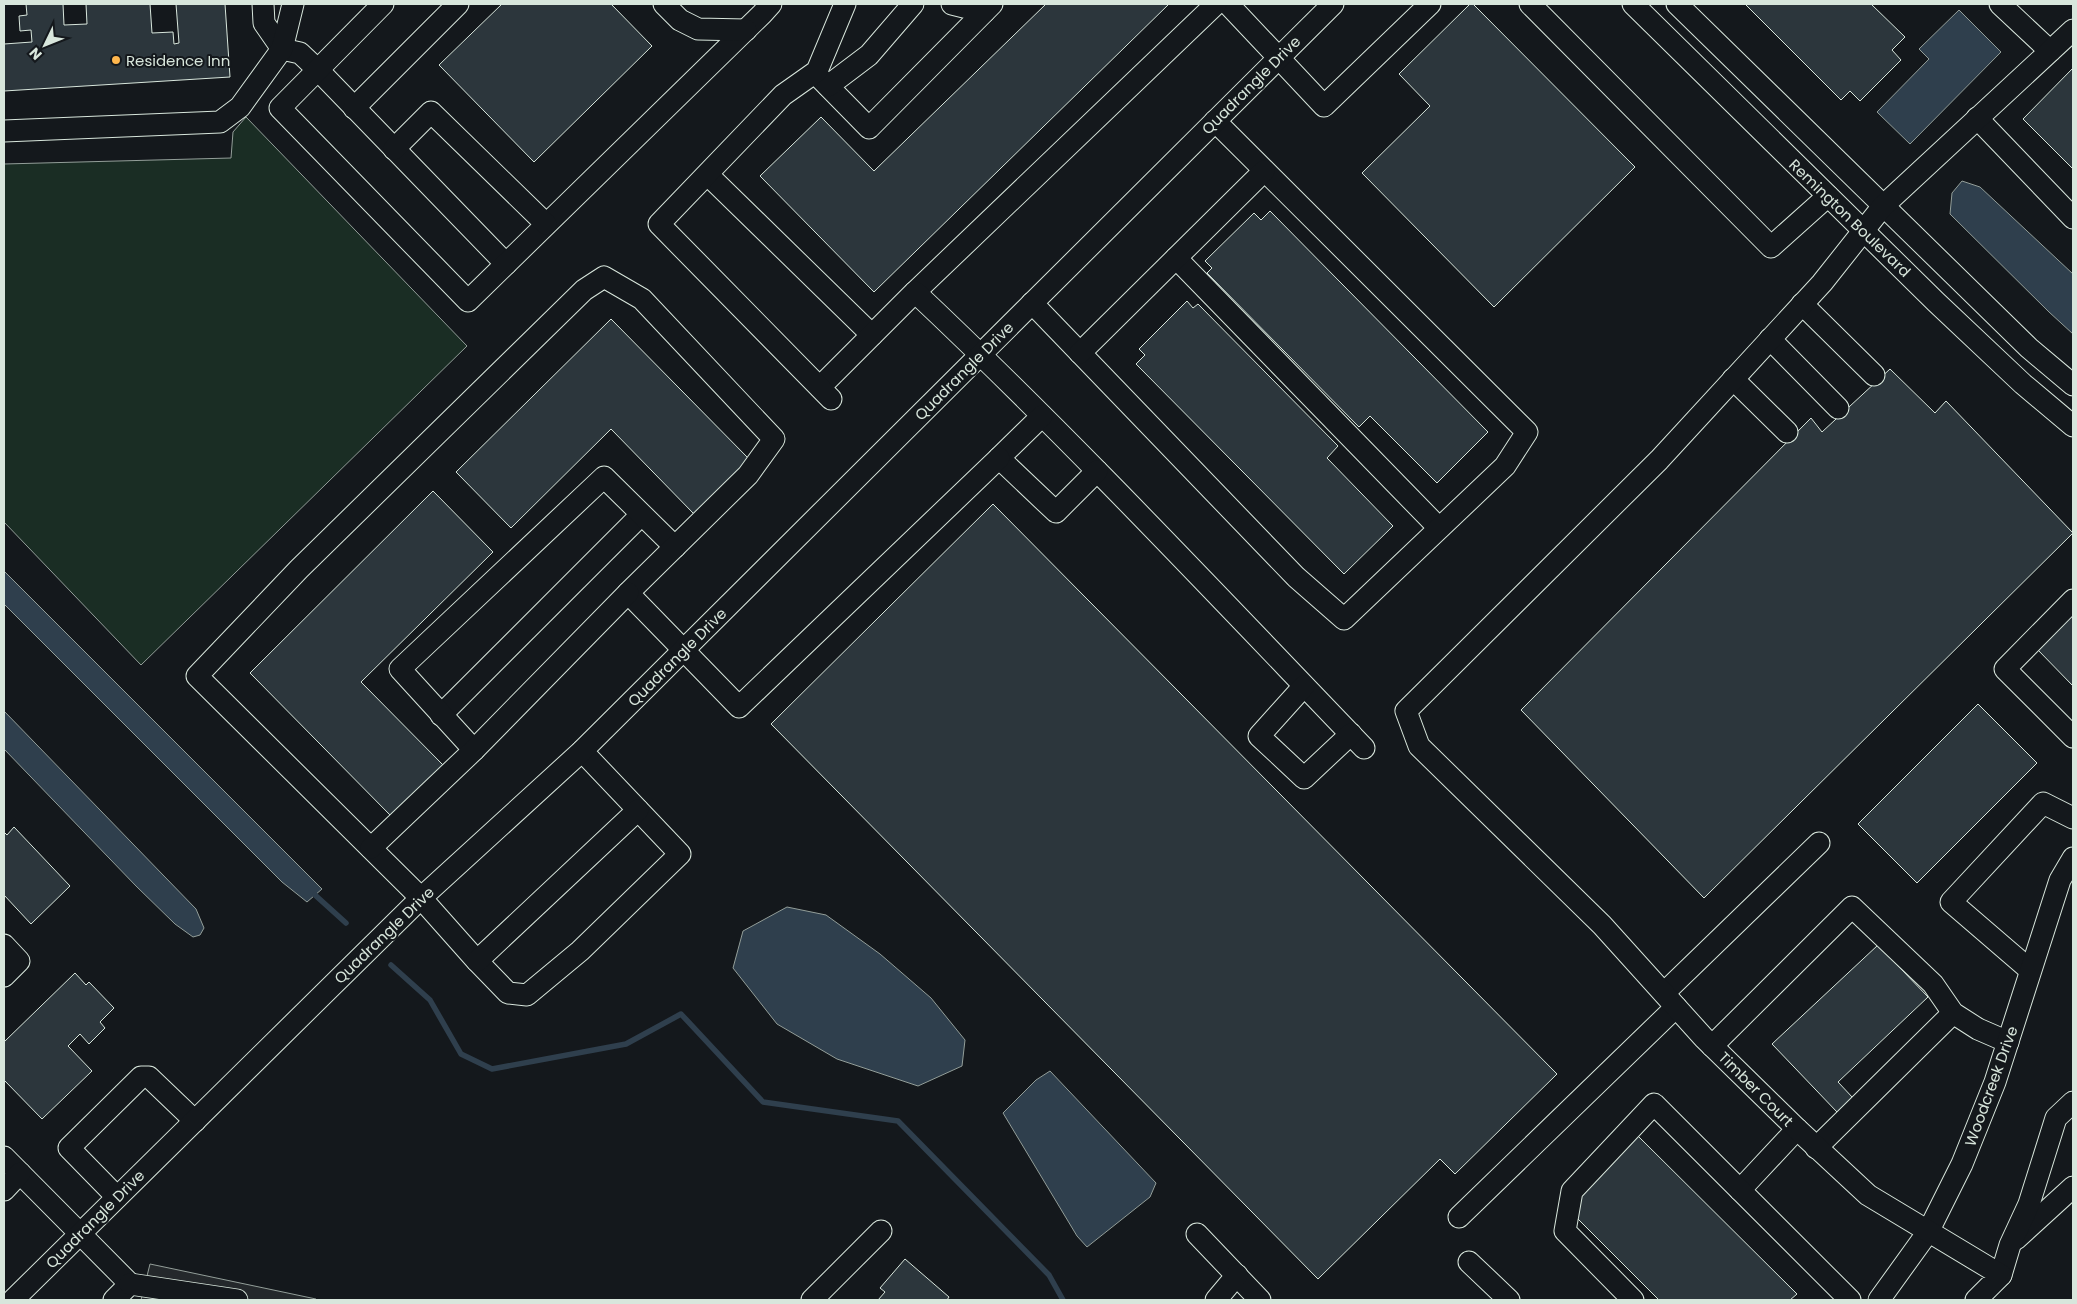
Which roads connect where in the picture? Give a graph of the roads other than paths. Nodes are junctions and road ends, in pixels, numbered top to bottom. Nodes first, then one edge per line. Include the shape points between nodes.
1 (263, 4) edge
2 (293, 4) edge
3 (383, 4) edge
4 (458, 4) edge
5 (664, 4) edge
6 (771, 4) edge
7 (845, 4) edge
8 (913, 4) edge
9 (952, 4) edge
10 (1216, 4) edge
11 (1228, 4) edge
12 (1333, 4) edge
13 (1430, 4) edge
14 (1530, 4) edge
15 (1633, 4) edge
16 (2000, 4) edge
17 (1682, 5) edge
18 (988, 8) edge
19 (746, 30) junction
20 (2073, 30) edge
21 (282, 49) junction
22 (2050, 51) junction
23 (1278, 58) junction
24 (319, 71) junction
25 (821, 80) junction
26 (354, 108) junction
27 (1977, 118) junction
28 (1215, 121) junction
29 (4, 131) edge
30 (394, 149) junction
31 (1264, 171) junction
32 (708, 175) junction
33 (1828, 196) junction
34 (1883, 206) junction
35 (2073, 218) edge
36 (546, 224) junction
37 (1862, 230) junction
38 (1176, 258) junction
39 (506, 264) junction
40 (915, 292) junction
41 (1032, 303) junction
42 (1802, 304) junction
43 (872, 335) junction
44 (1770, 339) junction
45 (1080, 353) junction
46 (981, 354) junction
47 (1874, 375) dead end
48 (1733, 379) junction
49 (2073, 385) edge
50 (1838, 408) dead end
51 (1042, 416) junction
52 (2073, 426) edge
53 (1786, 432) dead end
54 (999, 458) junction
55 (1097, 471) junction
56 (642, 514) junction
57 (1439, 528) junction
58 (675, 547) junction
59 (628, 593) junction
60 (2073, 600) edge
61 (684, 650) junction
62 (1304, 686) junction
63 (441, 715) junction
64 (2073, 737) edge
65 (474, 750) junction
66 (582, 751) junction
67 (638, 810) junction
68 (2073, 818) edge
69 (1819, 844) dead end
70 (371, 848) junction
71 (2073, 858) edge
72 (421, 898) junction
73 (4, 945) edge
74 (477, 962) junction
75 (2030, 970) junction
76 (4, 976) edge
77 (1670, 1000) junction
78 (1953, 1013) junction
79 (2008, 1042) junction
80 (1712, 1046) junction
81 (2073, 1102) edge
82 (195, 1121) junction
83 (1797, 1129) junction
84 (1816, 1148) junction
85 (4, 1157) edge
86 (20, 1173) junction
87 (2073, 1187) edge
88 (4, 1190) edge
89 (1740, 1190) junction
90 (117, 1197) junction
91 (1459, 1217) dead end
92 (881, 1231) dead end
93 (1928, 1232) junction
94 (80, 1233) junction
95 (1197, 1234) dead end
96 (2010, 1245) junction
97 (1469, 1262) dead end
98 (1236, 1275) junction
99 (2001, 1275) junction
100 (130, 1284) junction
101 (1979, 1299) edge
102 (13, 1300) edge
103 (114, 1300) edge
104 (237, 1300) edge
105 (812, 1300) edge
106 (1216, 1300) edge
107 (1260, 1300) edge
108 (1509, 1300) edge
109 (1634, 1300) edge
110 (1850, 1300) edge
111 (1879, 1300) edge

1 - 21 street via 264,23
2 - 21 street
3 - 24 street
4 - 26 street
5 - 19 street via 680,20 698,29
6 - 19 street
7 - 25 street via 818,72
8 - 25 street via 868,55
9 - 18 street
10 - 40 street
11 - 23 street
12 - 23 street, Quadrangle Drive
13 - 23 street via 1324,106
14 - 33 street via 1771,246
15 - 33 street, Remington Boulevard
16 - 22 street
17 - 34 street
18 - 25 street via 869,128
19 - 36 street
20 - 22 street
21 - 24 street via 300,54
21 - 29 street via 240,107 220,122
22 - 27 street
23 - 28 street, Quadrangle Drive
24 - 26 street
24 - 39 street via 280,108 468,301
25 - 32 street via 783,96
26 - 30 street
27 - 34 street
27 - 35 street
28 - 31 street
28 - 41 street, Quadrangle Drive
30 - 36 street via 431,112
30 - 39 street
31 - 38 street
31 - 57 street via 1527,432 1505,466
32 - 43 street
32 - 43 street via 660,224 826,393
33 - 37 street, Remington Boulevard
34 - 37 street
34 - 49 street via 2029,348
36 - 39 street
37 - 42 street
37 - 52 street, Remington Boulevard via 2023,384
38 - 45 street
38 - 57 street
40 - 43 street
40 - 46 street
41 - 45 street
41 - 46 street, Quadrangle Drive
42 - 44 street
42 - 47 street
44 - 48 street
44 - 50 street
45 - 57 street via 1296,577 1344,619
46 - 51 street
46 - 61 street, Quadrangle Drive
48 - 53 street
48 - 77 street, Timber Court via 1659,460 1406,711 1419,746 1602,925
51 - 54 street
51 - 55 street
54 - 55 street via 1056,512
54 - 61 street via 739,707
55 - 62 street
56 - 58 street
56 - 63 street
56 - 63 street via 604,477 400,669
58 - 59 street
58 - 70 street via 748,475 774,439 642,299 604,277 584,290 320,548 197,676
59 - 61 street
59 - 65 street
60 - 64 street via 2005,669
61 - 66 street, Quadrangle Drive
62 - 62 street via 1259,736 1304,778 1358,741
63 - 65 street
65 - 70 street
66 - 67 street
66 - 72 street, Quadrangle Drive
67 - 74 street
67 - 74 street via 680,854 580,951 527,995 508,993
68 - 75 street via 2043,804 1951,902
69 - 77 street
70 - 72 street
71 - 75 street, Woodcreek Drive via 2060,880
72 - 74 street
72 - 82 street, Quadrangle Drive
73 - 76 street via 19,961
75 - 79 street, Woodcreek Drive
77 - 80 street, Timber Court
77 - 91 street
78 - 79 street via 1978,1030
78 - 80 street via 1933,984 1852,906
78 - 84 street
79 - 93 street, Woodcreek Drive via 1962,1164
80 - 83 street, Timber Court
81 - 96 street via 2056,1118 2029,1204
82 - 90 street, Quadrangle Drive
82 - 90 street via 150,1077 141,1077 69,1148
83 - 84 street, Timber Court
83 - 89 street
84 - 93 street, Timber Court via 1868,1195
85 - 86 street
86 - 88 street
86 - 94 street
87 - 96 street
89 - 109 street via 1654,1104 1572,1191 1565,1231
89 - 110 street
90 - 94 street, Quadrangle Drive
92 - 105 street
93 - 99 street, Timber Court
93 - 111 street, Woodcreek Drive
94 - 100 street
94 - 102 street, Quadrangle Drive
95 - 98 street
96 - 99 street
97 - 108 street
98 - 106 street
98 - 107 street
99 - 101 street
100 - 103 street
100 - 104 street

